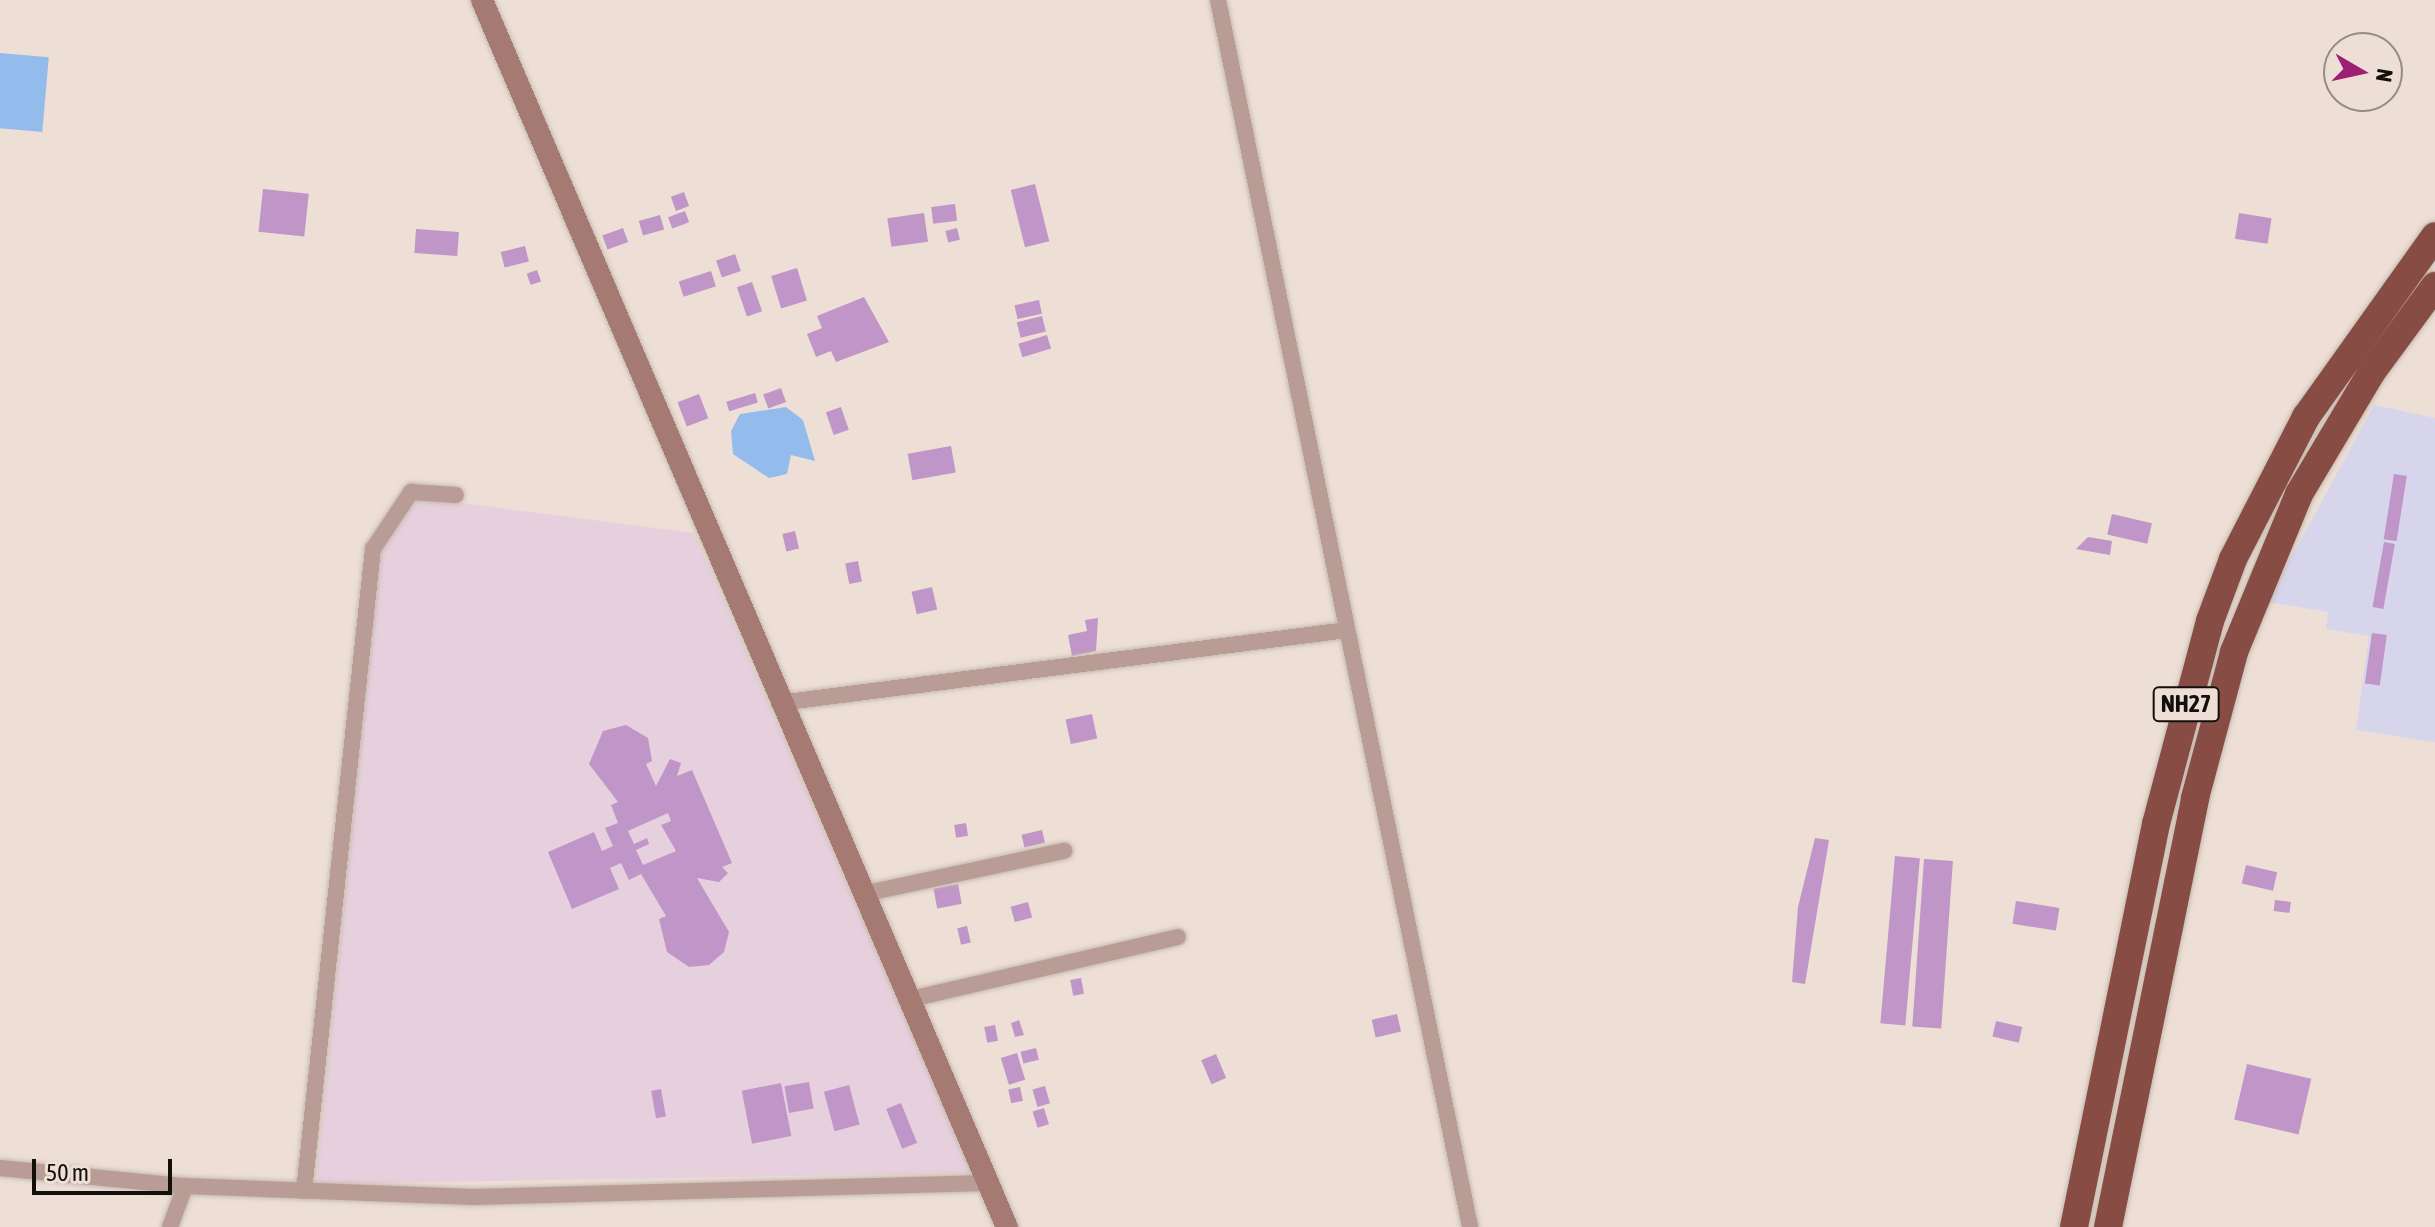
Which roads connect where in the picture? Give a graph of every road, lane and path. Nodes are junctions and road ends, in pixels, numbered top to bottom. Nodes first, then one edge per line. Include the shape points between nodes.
1 (482, 0) edge
2 (1218, 0) edge
3 (2435, 236) edge
4 (2435, 286) edge
5 (456, 495) dead end
6 (1347, 630) junction
7 (779, 703) junction
8 (1064, 851) dead end
9 (863, 894) junction
10 (1178, 937) dead end
11 (907, 1000) junction
12 (0, 1168) edge
13 (987, 1183) junction
14 (185, 1186) junction
15 (304, 1191) junction
16 (170, 1227) edge
17 (1007, 1227) edge
18 (1470, 1227) edge
19 (2074, 1227) edge
20 (2108, 1227) edge

1 - 7 street
2 - 6 street
3 - 19 highway, NH27 via 2306,417 2233,559 2210,621 2156,824
4 - 20 highway, NH27 via 2371,373 2299,494 2234,652 2195,798
5 - 15 street via 411,492 373,549
6 - 7 street
6 - 18 street
7 - 9 street
8 - 9 street
9 - 11 street
10 - 11 street
11 - 13 street
12 - 14 street
13 - 15 street via 473,1197
13 - 17 street
14 - 15 street
14 - 16 street

